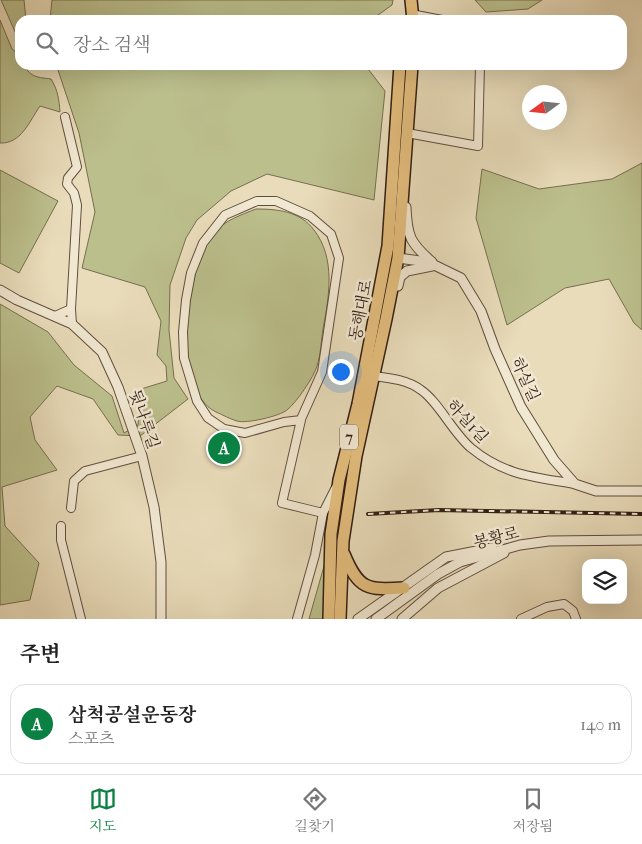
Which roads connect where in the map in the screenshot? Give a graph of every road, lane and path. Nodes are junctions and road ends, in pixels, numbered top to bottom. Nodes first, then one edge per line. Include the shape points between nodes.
1 (411, 0) edge
2 (410, 15) edge
3 (400, 70) edge
4 (412, 70) edge
5 (480, 70) edge
6 (65, 117) dead end
7 (407, 133) junction
8 (404, 169) junction
9 (392, 257) junction
10 (436, 265) junction
11 (0, 290) edge
12 (71, 309) junction
13 (55, 316) junction
14 (386, 319) junction
15 (72, 324) junction
16 (374, 376) junction
17 (301, 420) junction
18 (142, 456) junction
19 (339, 480) junction
20 (575, 484) junction
21 (642, 491) edge
22 (72, 508) dead end
23 (323, 513) junction
24 (61, 526) dead end
25 (642, 540) edge
26 (520, 545) junction
27 (342, 551) junction
28 (404, 588) junction
29 (406, 617) edge
30 (81, 619) edge
31 (160, 619) edge
32 (297, 619) edge
33 (330, 619) edge
34 (340, 619) edge
35 (358, 619) edge
36 (376, 619) edge
37 (521, 619) edge
38 (576, 619) edge

1 - 2 main road
3 - 9 main road, 동해대로 / 7
4 - 7 main road, 동해대로 / 7
5 - 7 street via 478,146
6 - 12 street via 77,167 67,184 77,205
7 - 8 main road, 동해대로 / 7
8 - 9 main road, 동해대로 / 7
8 - 10 street via 409,233 414,245
9 - 10 street, 하실길
9 - 14 main road, 동해대로 / 7
9 - 19 main road, 동해대로 / 7
10 - 14 street via 418,267 400,277
10 - 20 street, 하실길 via 462,278 481,311 521,407 554,460
11 - 13 street, 뒷나루길
12 - 13 street
12 - 15 street
13 - 15 street, 뒷나루길
14 - 16 main road, 동해대로 / 7
15 - 18 street, 뒷나루길 via 102,352
16 - 20 street, 하실1길 via 399,379 422,390 471,448 497,466 513,474
16 - 27 main road, 동해대로 / 7 via 356,456
17 - 17 street via 322,372 339,258 331,234 310,216 276,201 257,201 225,215 203,243 191,272 186,300 182,332 184,358 197,401 208,418 224,429 245,432
17 - 23 street via 282,503
18 - 22 street via 85,471 74,481
18 - 31 street, 뒷나루길 via 154,508 161,562
19 - 23 street
19 - 33 main road, 동해대로 / 7 via 331,534
20 - 21 street via 596,491
23 - 32 street
24 - 30 street via 61,540
25 - 26 street, 봉황로 via 549,541
26 - 28 street via 446,557
26 - 29 street via 438,588
26 - 36 street, 봉황로 via 449,567
27 - 28 main road via 352,573 373,590
27 - 34 main road, 동해대로 / 7
28 - 35 street
37 - 38 street via 547,607 564,604 573,611

